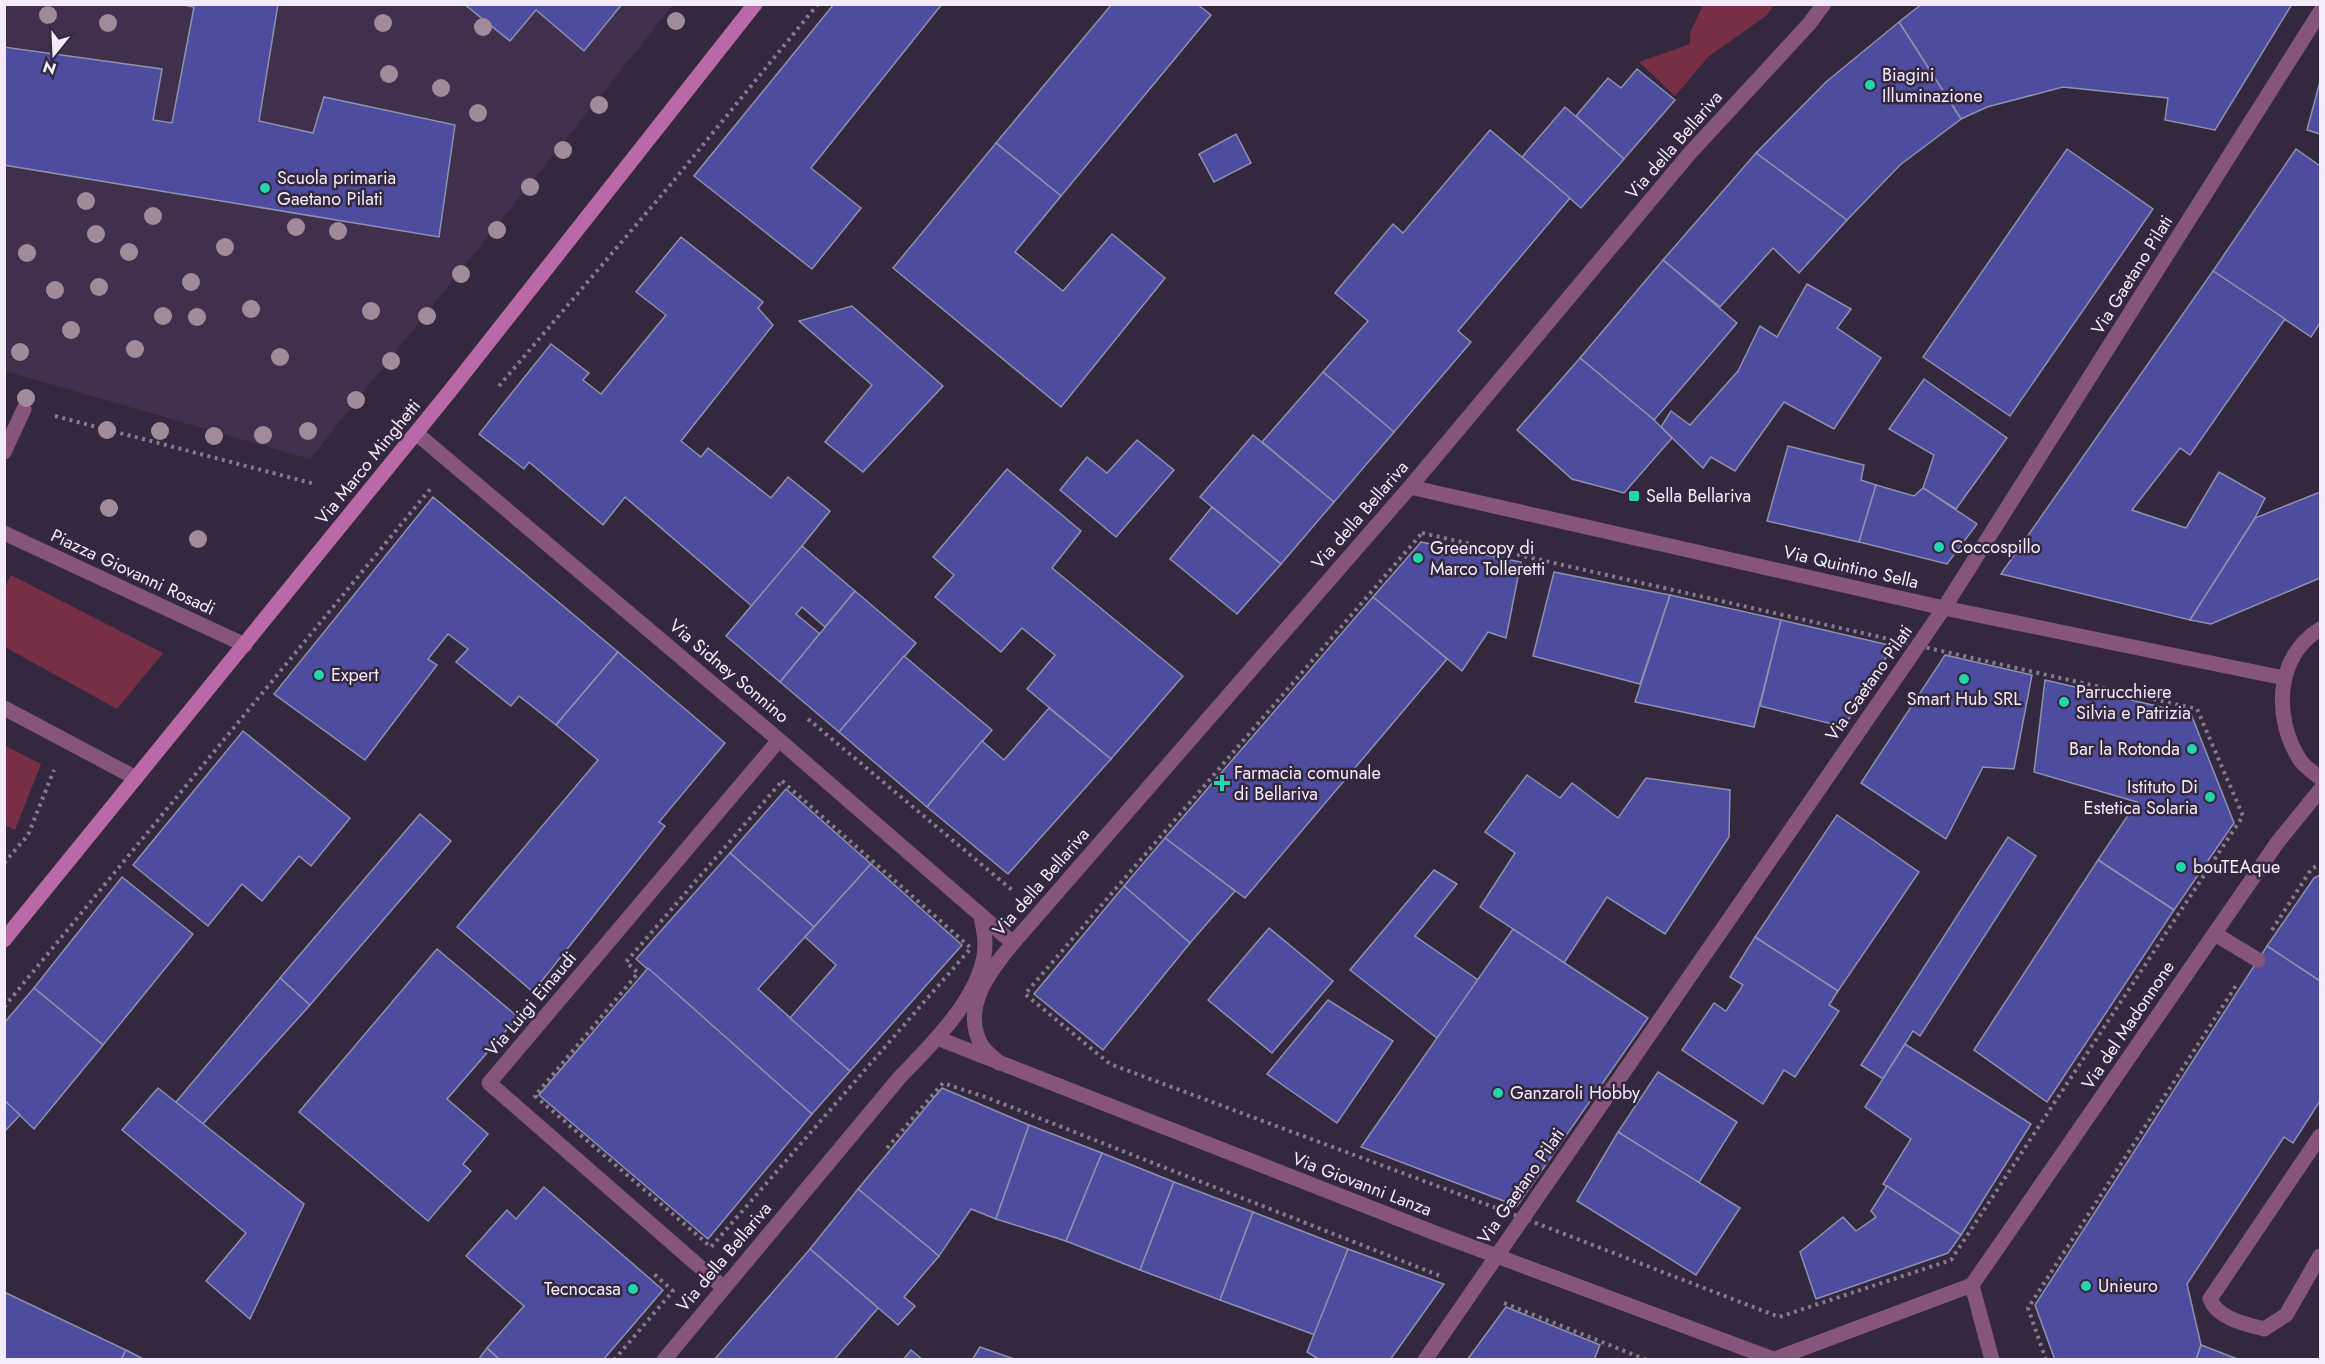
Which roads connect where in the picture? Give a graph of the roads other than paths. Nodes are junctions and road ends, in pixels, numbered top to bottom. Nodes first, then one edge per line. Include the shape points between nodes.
1 (756, 4) edge
2 (1824, 4) edge
3 (2320, 12) edge
4 (24, 409) road end
5 (416, 433) junction
6 (4, 452) edge
7 (1410, 487) junction
8 (4, 533) edge
9 (1944, 608) junction
10 (2320, 629) edge
11 (244, 645) junction
12 (2284, 678) junction
13 (4, 708) edge
14 (779, 740) junction
15 (136, 778) junction
16 (2320, 778) edge
17 (2320, 790) edge
18 (981, 915) junction
19 (2215, 934) junction
20 (4, 940) edge
21 (1013, 943) junction
22 (2256, 959) road end
23 (937, 1038) junction
24 (999, 1063) junction
25 (2320, 1136) edge
26 (1497, 1256) junction
27 (2320, 1256) edge
28 (1972, 1285) junction
29 (724, 1288) junction
30 (663, 1359) edge
31 (1425, 1359) edge
32 (1773, 1359) edge
33 (1992, 1359) edge

1 - 5 street, Via Marco Minghetti
2 - 7 street, Via della Bellariva via 1690,153
3 - 9 street, Via Gaetano Pilati
4 - 6 street
5 - 11 street, Via Marco Minghetti
5 - 14 street, Via Sidney Sonnino
7 - 9 street, Via Quintino Sella
7 - 21 street, Via della Bellariva
8 - 11 street, Piazza Giovanni Rosadi
9 - 12 street, Via Quintino Sella
9 - 26 street, Via Gaetano Pilati
10 - 12 street via 2307,637
11 - 15 street, Via Marco Minghetti
12 - 16 street via 2281,705 2286,735 2301,762
13 - 15 street
14 - 18 street, Via Sidney Sonnino
14 - 29 street, Via Luigi Einaudi via 489,1083
15 - 20 street, Via Marco Minghetti
17 - 19 street, Via del Madonnone via 2277,843
18 - 21 street, Via Sidney Sonnino
18 - 23 street, Via della Bellariva via 985,944 981,966 968,997
19 - 22 street
19 - 28 street, Via del Madonnone
21 - 24 street, Via della Bellariva via 985,979 975,1007 976,1031 983,1047
23 - 24 street, Via Giovanni Lanza
23 - 29 street, Via della Bellariva
24 - 26 street, Via Giovanni Lanza
25 - 27 street via 2210,1299 2214,1307 2235,1321 2264,1329 2286,1315
26 - 31 street, Via Gaetano Pilati
26 - 32 street, Via Giovanni Lanza
28 - 32 street
28 - 33 street
29 - 30 street, Via della Bellariva

